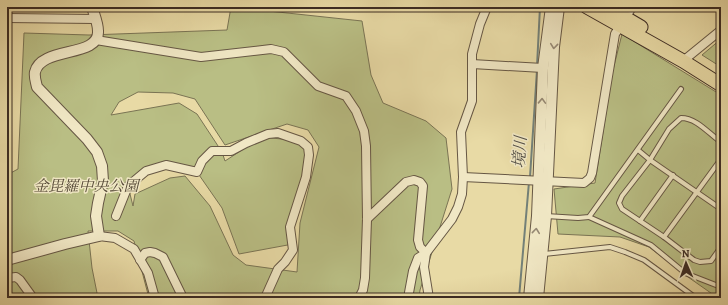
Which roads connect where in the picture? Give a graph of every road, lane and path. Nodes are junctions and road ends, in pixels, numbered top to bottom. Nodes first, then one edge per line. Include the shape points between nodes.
1 (92, 7) edge
2 (487, 7) edge
3 (551, 7) edge
4 (559, 7) edge
5 (587, 7) edge
6 (607, 7) edge
7 (626, 17) edge
8 (7, 18) edge
9 (95, 20) junction
10 (721, 30) edge
11 (96, 40) junction
12 (686, 59) junction
13 (472, 64) junction
14 (543, 68) junction
15 (721, 75) edge
16 (721, 85) edge
17 (681, 89) dead end
18 (721, 142) edge
19 (638, 150) junction
20 (721, 159) edge
21 (650, 160) junction
22 (673, 175) junction
23 (463, 177) junction
24 (543, 181) junction
25 (697, 192) junction
26 (721, 209) edge
27 (116, 216) dead end
28 (542, 216) junction
29 (589, 217) junction
30 (367, 219) junction
31 (640, 221) junction
32 (98, 236) junction
33 (664, 237) junction
34 (721, 247) edge
35 (426, 253) junction
36 (538, 254) junction
37 (7, 260) edge
38 (140, 260) junction
39 (7, 278) edge
40 (721, 287) edge
41 (33, 298) edge
42 (155, 298) edge
43 (183, 298) edge
44 (265, 298) edge
45 (359, 298) edge
46 (408, 298) edge
47 (429, 298) edge
48 (529, 298) edge
49 (538, 298) edge
50 (696, 298) edge

1 - 9 street
2 - 13 street via 472,54
3 - 14 street
4 -> 24 street
5 - 7 highway
6 - 7 highway
7 - 12 highway
7 - 24 street via 615,34 598,145 590,178 584,182
8 - 9 street
9 - 11 street via 99,32
10 - 12 street
11 - 30 street via 201,57 271,49 284,52 318,86 346,96 356,111 364,131 366,146
11 - 32 street via 90,46 42,61 35,71 35,78 37,87 97,152 102,166 103,182 96,216
12 - 15 highway
12 - 16 highway
13 - 14 street
13 - 23 street via 472,100 461,132
24 -> 14 street
17 - 19 lane
18 - 21 lane via 688,118 681,118 669,129
19 - 21 lane
19 - 29 lane
20 - 25 lane
21 - 22 lane
21 - 31 lane via 619,203 622,209
22 - 25 lane
22 - 31 lane
23 - 24 street
23 - 35 street via 458,208
24 - 28 street
25 - 26 lane
25 - 33 lane
27 - 44 street via 128,186 146,171 166,165 197,172 202,161 212,151 231,151 268,134 278,133 301,141 308,147 309,155 306,177 290,227 293,250 278,269
28 - 29 lane
28 - 36 street
29 - 40 lane via 651,245 685,273
30 - 35 street via 406,182 420,182 423,186 418,240
30 - 45 street via 365,278
31 - 33 lane
32 - 37 street
32 - 38 street via 115,238 134,249
33 - 34 lane via 700,262 711,261
35 - 46 street via 418,258
35 - 47 street via 424,267
36 - 48 street
36 - 49 street
36 - 50 lane via 610,247 644,260
38 - 42 street via 148,273
38 - 43 street via 145,253 150,252 163,257
39 - 41 street via 16,277 20,280

